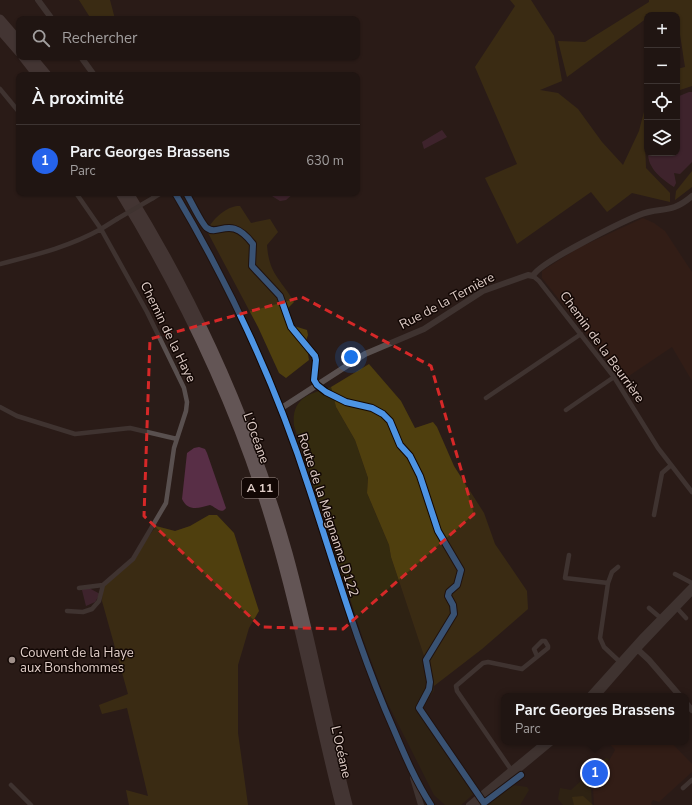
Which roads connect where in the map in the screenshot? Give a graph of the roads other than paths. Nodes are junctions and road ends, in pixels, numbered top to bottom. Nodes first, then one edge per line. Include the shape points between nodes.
1 (38, 0) edge
2 (50, 16) edge
3 (0, 19) edge
4 (0, 30) edge
5 (16, 38) edge
6 (16, 49) edge
7 (25, 60) edge
8 (34, 60) edge
9 (83, 60) edge
10 (35, 72) edge
11 (44, 72) edge
12 (92, 72) edge
13 (0, 89) edge
14 (16, 108) edge
15 (78, 196) edge
16 (122, 196) edge
17 (131, 196) edge
18 (156, 196) edge
19 (177, 196) edge
20 (692, 196) edge
21 (100, 229) junction
22 (0, 264) edge
23 (533, 276) junction
24 (581, 334) junction
25 (614, 377) junction
26 (486, 398) dead end
27 (0, 407) edge
28 (280, 409) junction
29 (566, 410) dead end
30 (177, 439) junction
31 (670, 466) junction
32 (692, 492) edge
33 (654, 515) dead end
34 (568, 555) dead end
35 (618, 567) dead end
36 (675, 574) dead end
37 (608, 584) junction
38 (103, 585) junction
39 (692, 585) edge
40 (79, 588) dead end
41 (692, 592) edge
42 (675, 606) junction
43 (649, 608) dead end
44 (66, 611) dead end
45 (686, 618) dead end
46 (662, 619) junction
47 (636, 647) junction
48 (537, 656) dead end
49 (620, 662) junction
50 (592, 693) edge
51 (599, 693) edge
52 (677, 693) edge
53 (542, 745) edge
54 (548, 745) edge
55 (408, 762) junction
56 (512, 771) junction
57 (692, 780) edge
58 (11, 785) dead end
59 (683, 788) dead end
60 (30, 804) edge
61 (340, 805) edge
62 (348, 805) edge
63 (422, 805) edge
64 (431, 805) edge
65 (469, 805) edge
66 (476, 805) edge

1 - 2 street
3 - 5 highway
4 - 6 highway
7 - 10 highway
8 - 11 highway
9 - 12 street
13 - 14 street
15 - 21 street, Chemin de la Haye
16 - 61 highway, L’Océane / A 11 via 191,320 248,452 285,570
17 - 62 highway, L’Océane / A 11 via 165,253 206,333 256,453 297,587
18 - 21 street, bridge
19 - 28 street, Route de la Meignanne D122 via 223,280
20 - 23 street, Rue de la Ternière via 678,207 640,215 575,246 540,268
21 - 22 street via 61,247
21 - 30 street, Chemin de la Haye via 147,312 184,388 186,411
23 - 24 street, Chemin de la Beurrière via 540,280
23 - 28 street, Rue de la Ternière via 528,275 483,291 424,329 365,354
24 - 25 street, Chemin de la Beurrière
24 - 26 street
25 - 29 street
25 - 31 street, Chemin de la Beurrière
27 - 30 street via 17,416 75,434 130,428
28 - 55 street, Route de la Meignanne D122 via 309,486 363,655
30 - 38 street, Chemin de la Haye via 166,503 133,559
31 - 32 street, Chemin de la Beurrière
31 - 33 street via 662,473
34 - 37 street via 565,578
35 - 37 street via 612,572
36 - 39 street
37 - 49 street via 600,638 604,647
38 - 40 street
38 - 44 street via 99,602 92,609 84,612
39 - 42 street
41 - 42 street
42 - 45 street
42 - 46 street
43 - 46 street
46 - 47 street
47 - 49 street
47 - 51 street
47 - 52 street
48 - 56 street via 522,669 483,663 456,686
49 - 50 street
53 - 56 street
54 - 66 street
55 - 63 street
55 - 64 street
56 - 65 street
57 - 59 street
58 - 60 street

